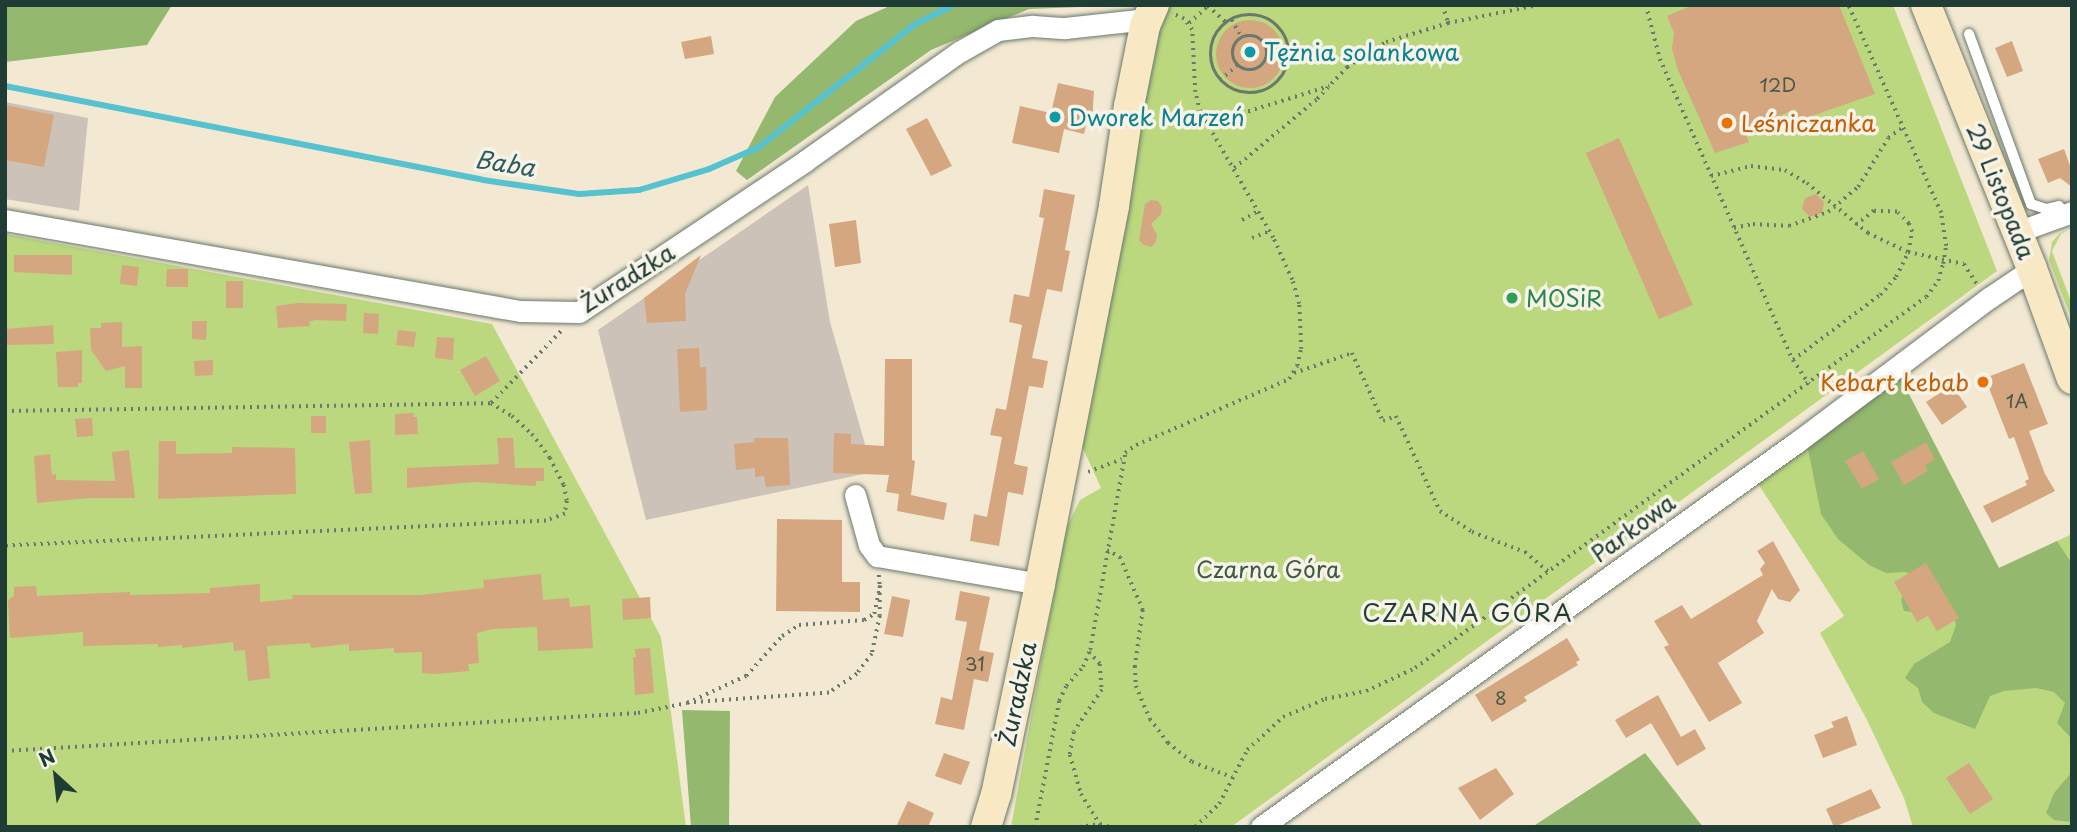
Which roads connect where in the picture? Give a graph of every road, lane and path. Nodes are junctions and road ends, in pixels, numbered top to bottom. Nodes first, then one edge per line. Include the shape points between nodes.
1 (1443, 5) edge
2 (1538, 5) edge
3 (1646, 5) edge
4 (1848, 5) edge
5 (1926, 5) edge
6 (1209, 6) edge
7 (1151, 13) edge
8 (1232, 20) junction
9 (1189, 23) junction
10 (1227, 23) junction
11 (1448, 23) junction
12 (1969, 34) dead end
13 (1242, 38) junction
14 (1289, 46) junction
15 (1267, 48) junction
16 (1238, 65) junction
17 (1220, 80) junction
18 (1330, 85) junction
19 (1208, 124) junction
20 (1903, 128) junction
21 (1234, 168) junction
22 (1711, 176) junction
23 (1835, 207) junction
24 (1258, 211) junction
25 (2068, 213) edge
26 (5, 220) edge
27 (1242, 220) dead end
28 (1856, 225) junction
29 (1734, 228) junction
30 (1269, 231) junction
31 (2017, 232) junction
32 (1252, 239) dead end
33 (1908, 252) junction
34 (1944, 259) junction
35 (2032, 269) junction
36 (1981, 290) dead end
37 (579, 312) junction
38 (1793, 360) junction
39 (1294, 373) junction
40 (2072, 379) edge
41 (1809, 384) junction
42 (491, 403) junction
43 (5, 411) edge
44 (1122, 459) junction
45 (1083, 474) dead end
46 (855, 495) dead end
47 (5, 546) edge
48 (1107, 550) junction
49 (877, 556) junction
50 (1549, 572) junction
51 (1040, 584) junction
52 (880, 586) junction
53 (1089, 652) junction
54 (687, 703) junction
55 (5, 751) edge
56 (1232, 777) junction
57 (1100, 824) junction
58 (985, 826) edge
59 (1035, 827) edge
60 (1079, 827) edge
61 (1110, 827) edge
62 (1195, 827) edge
63 (1261, 827) edge

1 - 11 path
2 - 11 path
3 - 22 path via 1660,59
4 - 20 path
5 - 31 street, 29 Listopada
6 - 9 path
6 - 10 path
7 - 9 path via 1169,12
7 - 37 street, Żuradzka via 1139,20 998,30 959,52
7 - 51 street, Żuradzka via 1129,106 1114,206
8 - 10 path
8 - 13 path
8 - 14 path via 1265,17 1276,24
9 - 19 path via 1197,103
10 - 17 path via 1212,43 1211,57
11 - 18 path via 1386,42 1347,67
12 - 25 lane via 2031,204 2046,209 2059,206
13 - 15 path via 1256,37
13 - 16 path via 1233,49
14 - 15 path
14 - 17 path via 1286,72 1267,90 1242,93
15 - 16 path via 1259,68 1248,70
16 - 17 path
18 - 19 path
18 - 21 path
19 - 21 path
20 - 23 path via 1888,138 1858,187
20 - 34 path via 1941,213
21 - 24 path
22 - 23 path via 1751,166 1785,170
22 - 29 path
23 - 28 path
23 - 29 path via 1789,226
24 - 27 path
24 - 30 path
25 - 31 street
26 - 37 street, Żuradzka via 520,311
28 - 33 path
28 - 33 path via 1874,211 1897,212 1912,232
29 - 38 path
30 - 32 path
30 - 39 path via 1299,304 1301,349
31 - 35 street, 29 Listopada
33 - 34 path
33 - 38 path via 1896,277 1880,295
34 - 36 path via 1964,264
34 - 41 path via 1938,281 1926,297
35 - 40 street, 29 Listopada
35 - 63 street, Parkowa
37 - 42 path
38 - 41 path
39 - 44 path via 1283,383 1130,448
39 - 50 path via 1352,354 1383,421 1396,416 1440,511 1472,531 1525,552
41 - 50 path
42 - 43 path
42 - 47 path via 512,416 550,458 564,485 565,514 546,521
44 - 45 path
44 - 48 path
46 - 49 street via 869,545
48 - 53 path
48 - 56 path via 1120,557 1143,610 1136,645 1136,686 1150,719 1168,743 1192,762
49 - 51 street
49 - 52 path
50 - 56 path via 1415,668 1366,691 1325,699 1283,717 1247,750
51 - 58 street, Żuradzka via 996,795
52 - 54 path via 874,614 864,620 799,625 782,636 746,676
52 - 54 path via 872,654 857,674 829,694
53 - 57 path via 1100,664 1102,690 1074,732 1071,766 1081,794
53 - 59 path via 1059,701
54 - 55 path via 638,713
56 - 62 path via 1219,804
57 - 60 path
57 - 61 path

